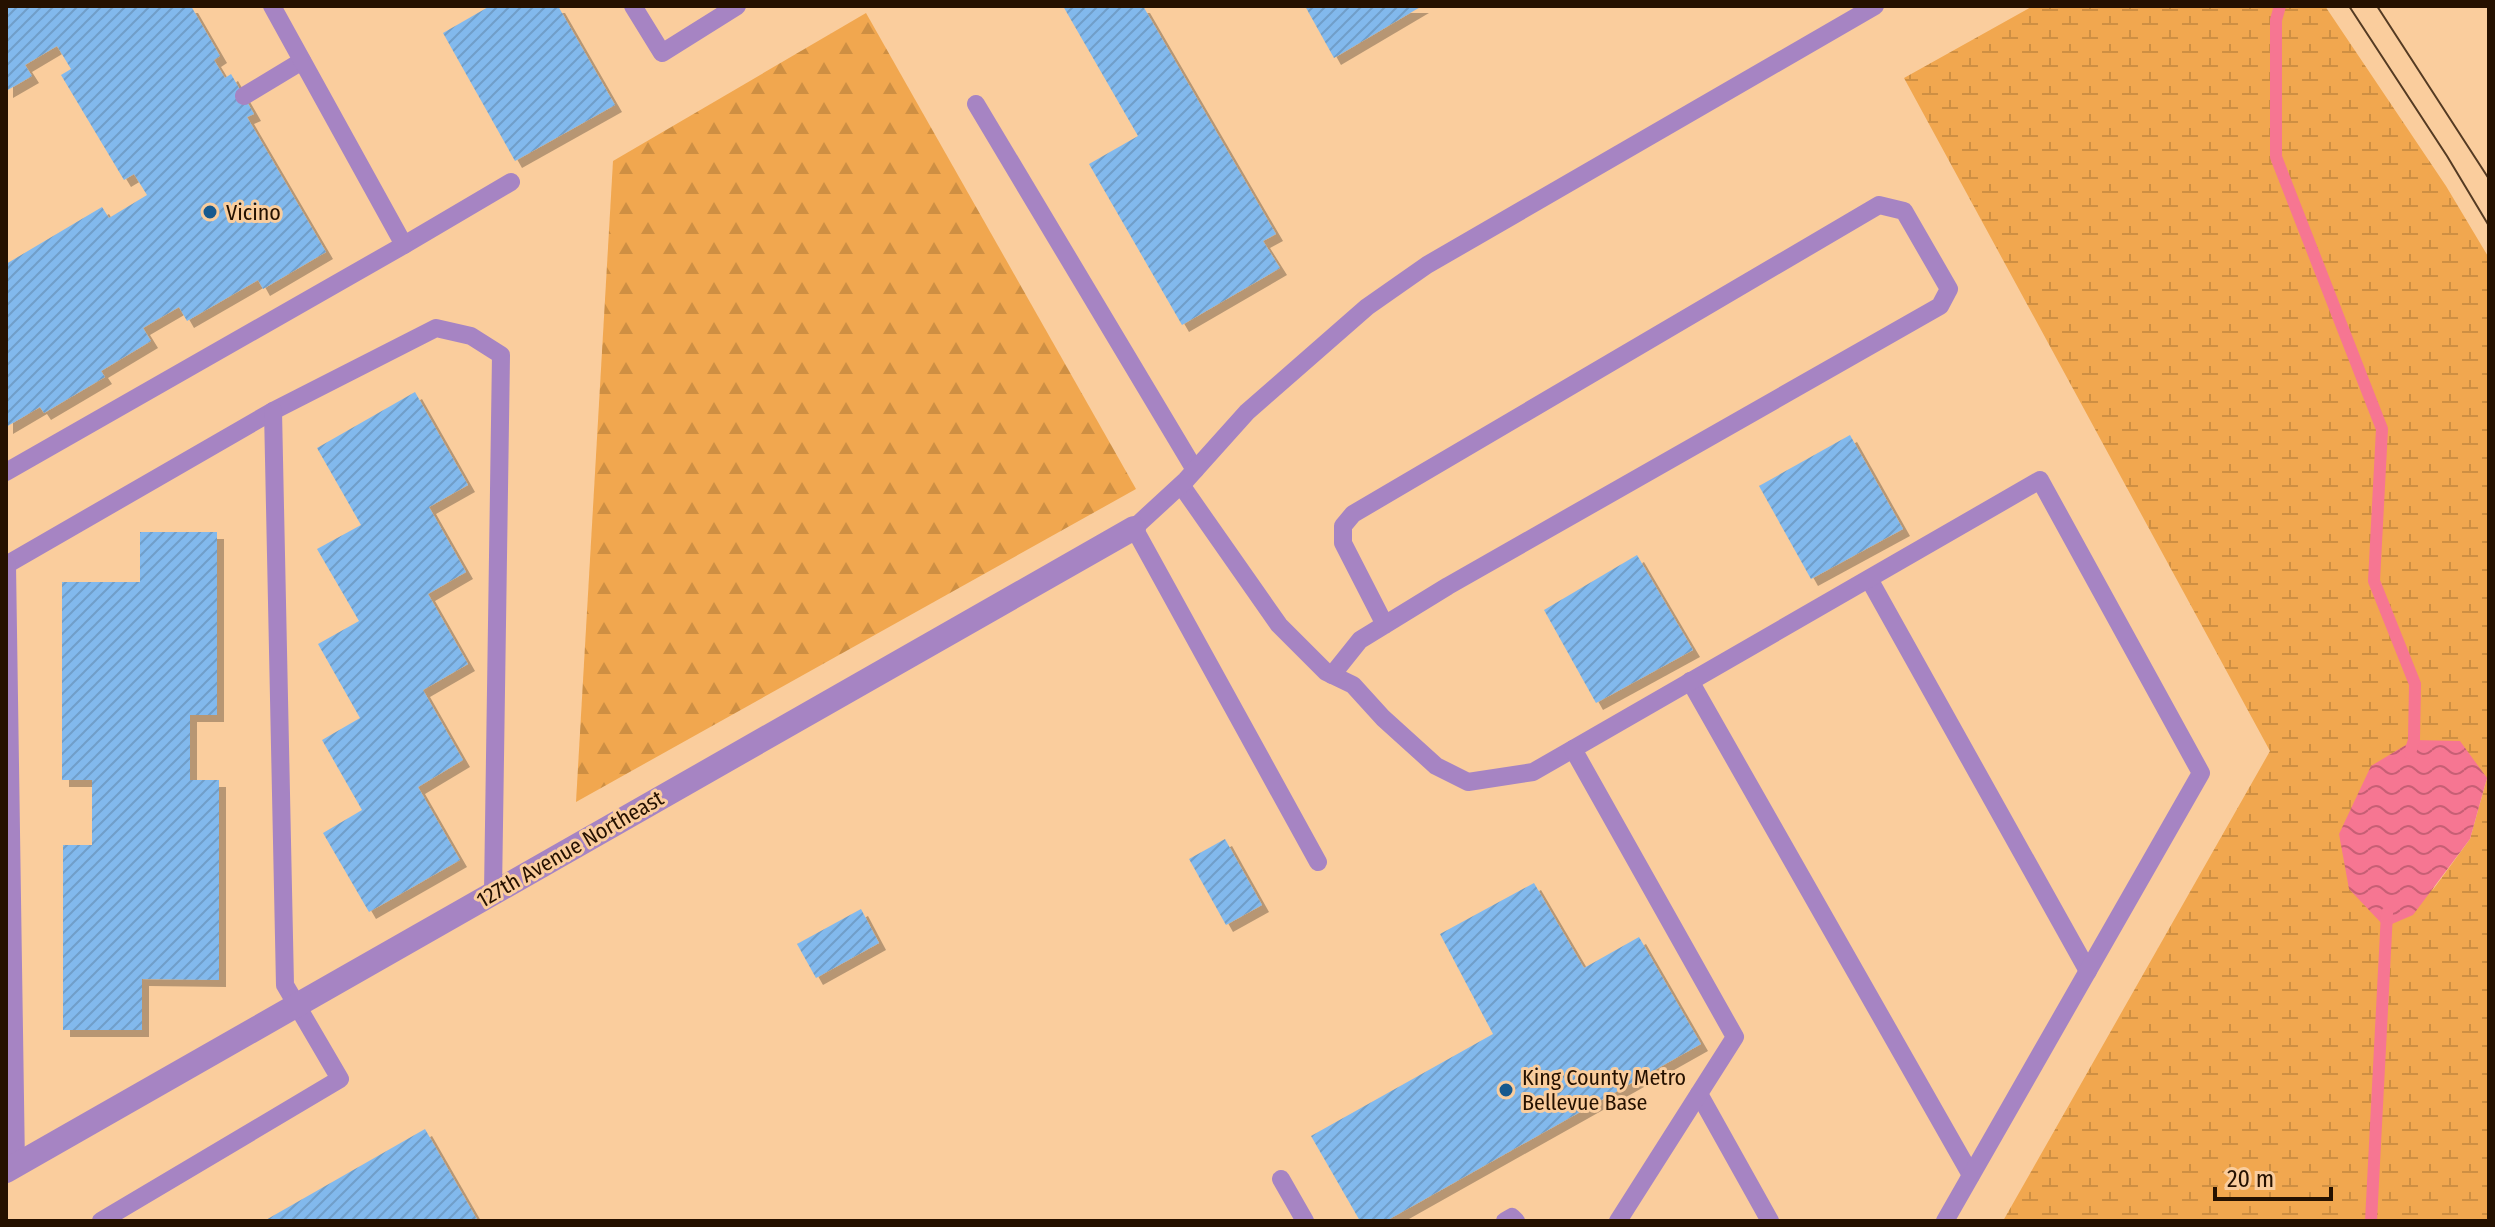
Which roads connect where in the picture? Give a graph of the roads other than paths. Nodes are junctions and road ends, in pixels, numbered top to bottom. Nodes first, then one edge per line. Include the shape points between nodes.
1 (272, 6) edge
2 (633, 6) edge
3 (737, 6) edge
4 (1875, 6) edge
5 (302, 61) junction
6 (244, 96) dead end
7 (976, 104) dead end
8 (511, 182) dead end
9 (404, 245) junction
10 (273, 411) junction
11 (1195, 470) junction
12 (6, 472) edge
13 (1181, 485) junction
14 (1134, 528) junction
15 (6, 565) edge
16 (1869, 579) junction
17 (1385, 625) junction
18 (1332, 675) junction
19 (1690, 681) junction
20 (1573, 749) junction
21 (1318, 862) dead end
22 (493, 892) junction
23 (2088, 971) junction
24 (296, 1004) junction
25 (1699, 1094) junction
26 (11, 1168) edge
27 (1971, 1175) junction
28 (1281, 1179) dead end
29 (101, 1221) edge
30 (1305, 1221) edge
31 (1505, 1221) edge
32 (1516, 1221) edge
33 (1618, 1221) edge
34 (1770, 1221) edge
35 (1945, 1221) edge

1 - 5 lane
2 - 3 lane via 662,53
4 - 11 lane via 1427,265 1367,307 1247,412
5 - 6 lane
5 - 9 lane
7 - 11 lane
8 - 9 lane
9 - 12 lane
10 - 15 lane
10 - 22 lane via 436,328 471,336 501,355
10 - 24 lane via 285,985
11 - 13 lane
13 - 14 lane
13 - 18 lane via 1279,625
14 - 21 lane
14 - 22 street, 127th Avenue Northeast
15 - 26 lane
16 - 19 lane
16 - 23 lane
16 - 23 lane via 2040,480 2201,773
17 - 17 lane via 1940,306 1949,289 1904,211 1879,205 1353,514 1343,526 1343,543
17 - 18 lane via 1360,640
18 - 20 lane via 1353,685 1436,766 1468,782 1533,772
19 - 20 lane
19 - 27 lane
20 - 25 lane via 1735,1037
22 - 24 street, 127th Avenue Northeast
23 - 27 lane
24 - 26 street, 127th Avenue Northeast
24 - 29 lane via 340,1079
25 - 33 lane
25 - 34 lane
27 - 35 lane
28 - 30 lane
31 - 32 lane

